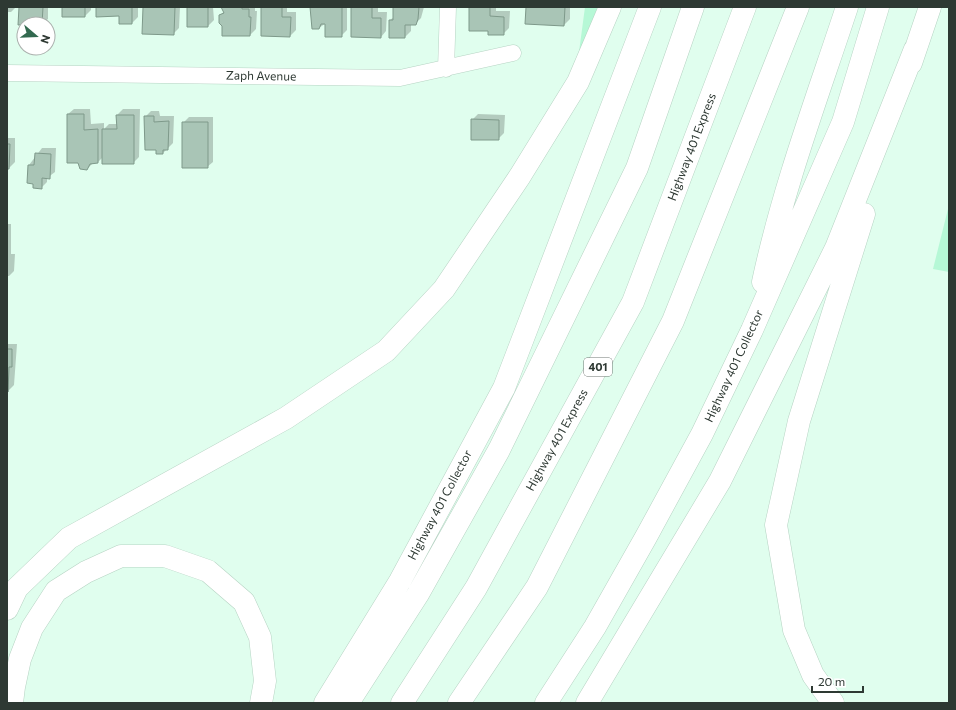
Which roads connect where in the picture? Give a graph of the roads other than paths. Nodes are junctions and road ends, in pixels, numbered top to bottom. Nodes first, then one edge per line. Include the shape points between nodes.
1 (448, 7) edge
2 (610, 7) edge
3 (650, 7) edge
4 (693, 7) edge
5 (745, 7) edge
6 (798, 7) edge
7 (847, 7) edge
8 (878, 7) edge
9 (930, 7) edge
10 (915, 49) junction
11 (513, 53) dead end
12 (446, 69) junction
13 (7, 73) edge
14 (752, 330) junction
15 (7, 609) edge
16 (12, 703) edge
17 (261, 703) edge
18 (324, 703) edge
19 (348, 703) edge
20 (402, 703) edge
21 (459, 703) edge
22 (546, 703) edge
23 (587, 703) edge
24 (832, 703) edge

1 - 12 street
2 - 15 highway via 578,82 520,176 444,289 386,351 286,418 69,538 17,588
3 - 18 highway, Highway 401 Collector via 504,388 400,581
4 - 19 highway via 637,168 499,450 418,594
5 - 20 highway, Highway 401 Express / 401 via 633,302 476,588
6 - 21 highway via 673,321 537,587
7 - 14 highway via 800,147 770,249
8 - 14 highway, Highway 401 Collector via 843,122
9 - 10 highway
10 - 23 highway via 836,248 720,481
10 - 24 highway via 799,420 776,525 794,630 813,675
11 - 12 street, Zaph Avenue
12 - 13 street, Zaph Avenue via 400,78
14 - 22 highway, Highway 401 Collector via 702,434 646,537 595,627
16 - 17 highway via 20,659 32,628 56,590 86,572 121,556 165,556 208,571 244,602 260,637 265,681

